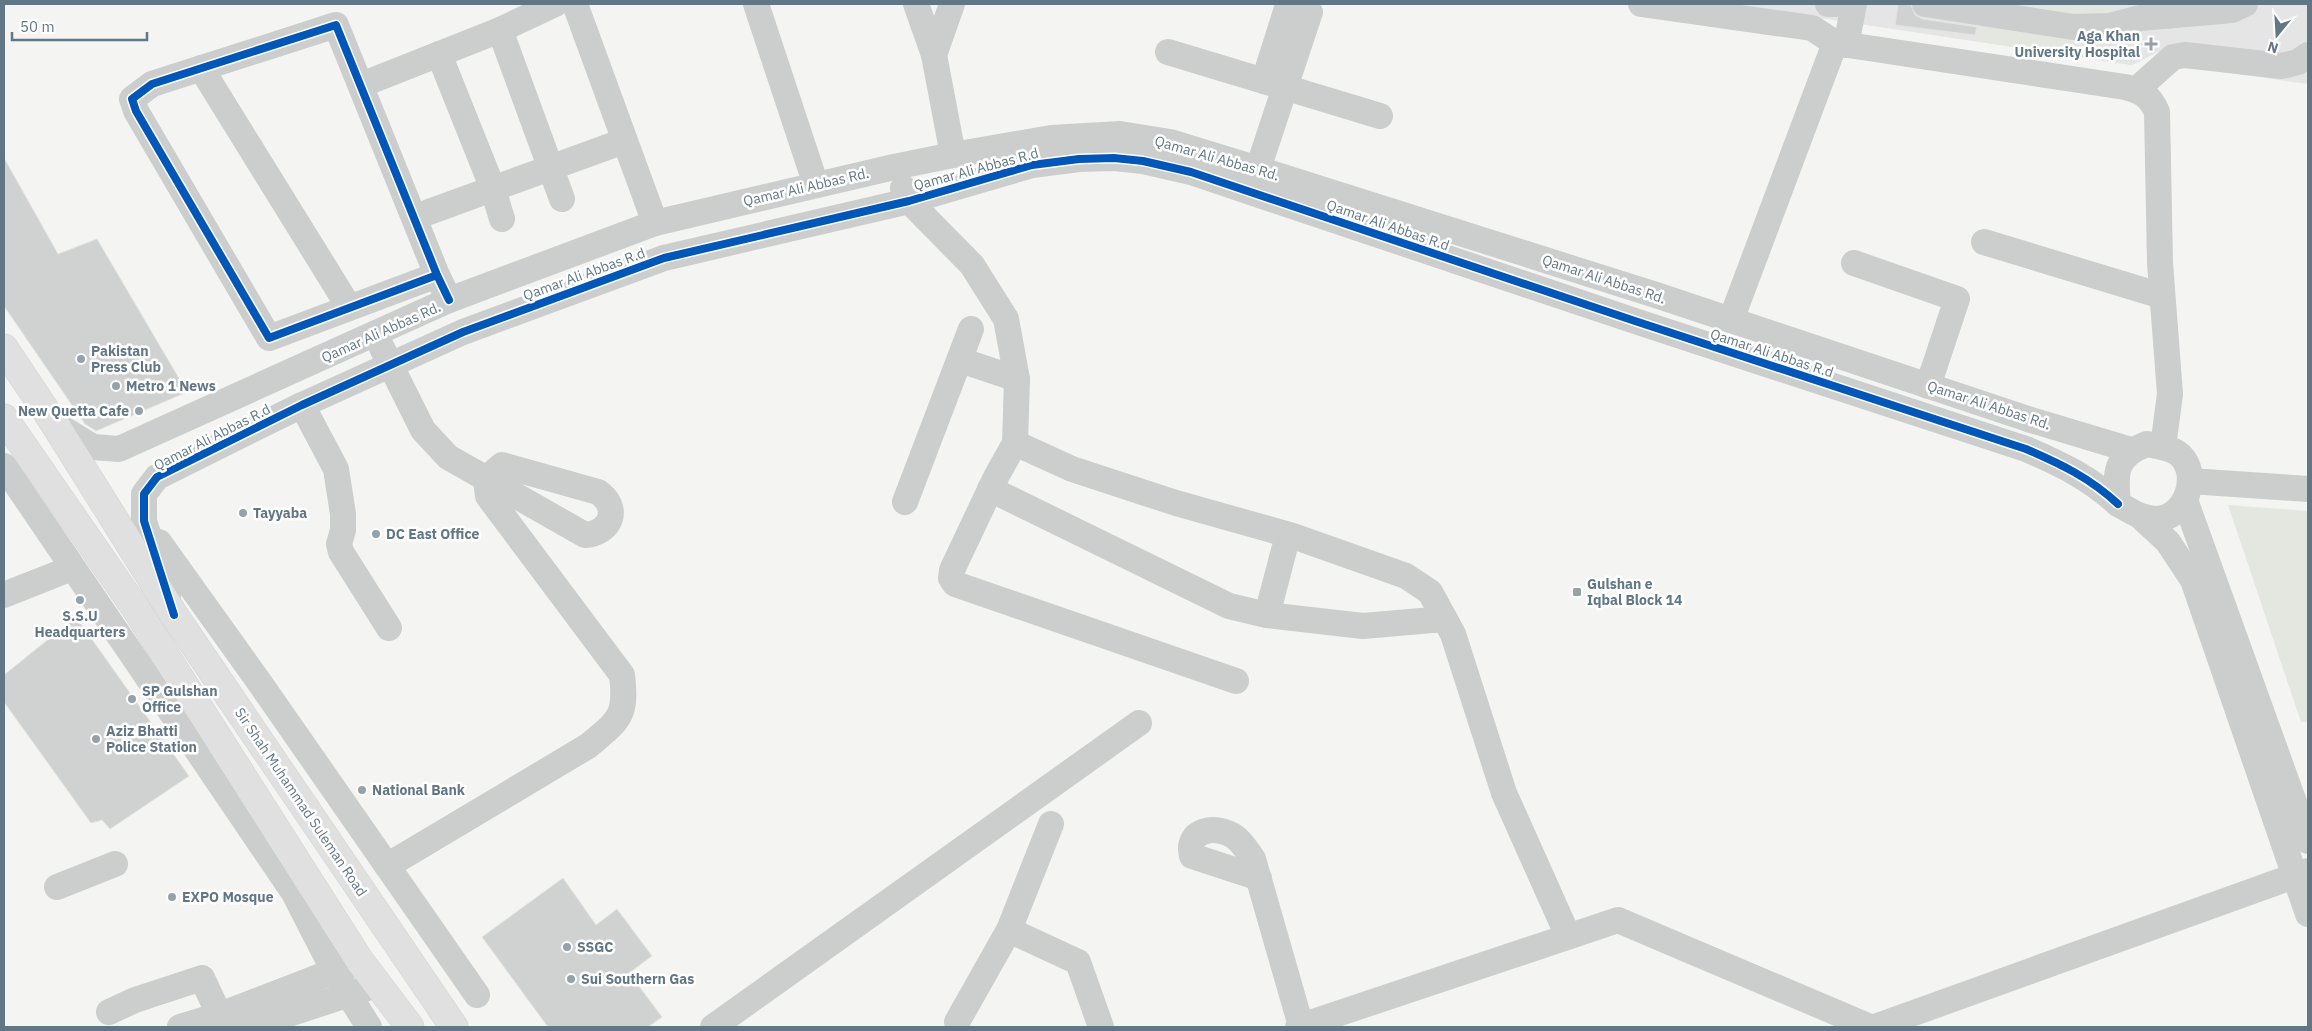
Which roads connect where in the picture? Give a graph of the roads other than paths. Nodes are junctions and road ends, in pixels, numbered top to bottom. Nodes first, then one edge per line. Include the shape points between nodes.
1 (555, 4) edge
2 (575, 4) edge
3 (756, 4) edge
4 (916, 4) edge
5 (952, 4) edge
6 (1640, 4) edge
7 (1828, 4) edge
8 (1835, 4) edge
9 (1854, 4) edge
10 (1925, 4) edge
11 (2245, 4) edge
12 (500, 30) junction
13 (1840, 44) junction
14 (1168, 52) dead end
15 (439, 54) junction
16 (934, 55) junction
17 (2308, 55) edge
18 (201, 68) junction
19 (1275, 84) junction
20 (361, 85) junction
21 (2136, 90) junction
22 (1380, 116) dead end
23 (624, 141) junction
24 (953, 155) junction
25 (894, 167) junction
26 (550, 168) junction
27 (1254, 180) junction
28 (816, 185) junction
29 (493, 189) junction
30 (562, 199) dead end
31 (909, 201) junction
32 (429, 212) dead end
33 (502, 219) dead end
34 (655, 223) junction
35 (1984, 242) dead end
36 (1854, 263) dead end
37 (437, 275) junction
38 (2162, 296) junction
39 (449, 300) junction
40 (349, 307) junction
41 (1731, 320) junction
42 (971, 330) dead end
43 (374, 334) junction
44 (4, 348) edge
45 (960, 360) junction
46 (391, 364) junction
47 (1017, 379) junction
48 (1928, 386) junction
49 (302, 405) junction
50 (4, 418) edge
51 (54, 423) junction
52 (1015, 443) junction
53 (2163, 448) junction
54 (2131, 450) junction
55 (4, 466) edge
56 (990, 489) junction
57 (2308, 489) edge
58 (2188, 491) junction
59 (905, 502) dead end
60 (2118, 504) junction
61 (2141, 517) junction
62 (144, 521) junction
63 (1284, 550) dead end
64 (72, 568) junction
65 (4, 595) edge
66 (174, 615) junction
67 (1267, 615) junction
68 (1444, 619) junction
69 (389, 628) dead end
70 (1236, 681) dead end
71 (1139, 723) dead end
72 (1051, 824) dead end
73 (2308, 841) edge
74 (115, 864) dead end
75 (387, 866) junction
76 (2302, 874) edge
77 (1259, 878) dead end
78 (57, 887) dead end
79 (2308, 914) edge
80 (1009, 930) junction
81 (1568, 936) junction
82 (360, 961) junction
83 (334, 971) junction
84 (377, 985) junction
85 (348, 995) junction
86 (477, 995) dead end
87 (109, 1012) dead end
88 (223, 1021) edge
89 (957, 1022) dead end
90 (180, 1027) edge
91 (250, 1027) edge
92 (368, 1027) edge
93 (410, 1027) edge
94 (454, 1027) edge
95 (713, 1027) edge
96 (1101, 1027) edge
97 (1300, 1027) edge
98 (1870, 1027) edge
99 (1875, 1027) edge

1 - 12 street
2 - 23 street
3 - 28 street
4 - 16 street
5 - 16 street
6 - 13 street via 1812,28
7 - 8 street
9 - 13 street
10 - 11 street via 2073,27 2109,26 2140,18 2232,10
12 - 15 street
12 - 26 street
13 - 21 street
13 - 41 street
14 - 19 street
15 - 20 street
15 - 29 street
16 - 24 street
17 - 21 street via 2298,62 2282,66 2185,55 2173,57
18 - 20 street via 336,25
18 - 40 street
18 - 40 street via 152,84 132,100 269,338
19 - 22 street
19 - 27 street
20 - 37 street
21 - 38 street via 2146,94 2157,112
23 - 26 street
23 - 34 street
24 - 25 street, Qamar Ali Abbas Rd.
24 - 27 street, Qamar Ali Abbas Rd. via 1051,138 1120,134 1170,142
25 - 28 street, Qamar Ali Abbas Rd.
25 - 31 street
26 - 29 street
26 - 30 street
27 - 31 street, Qamar Ali Abbas R.d via 1191,172 1143,161 1079,158 1032,165
27 - 41 street, Qamar Ali Abbas Rd.
27 - 60 street, Qamar Ali Abbas R.d via 1629,319 2026,449 2071,468
28 - 34 street, Qamar Ali Abbas Rd.
29 - 32 street
29 - 33 street
31 - 46 street, Qamar Ali Abbas R.d via 664,258 463,332
31 - 47 street via 972,265 1006,319
34 - 39 street, Qamar Ali Abbas Rd.
35 - 38 street
36 - 48 street via 1956,299
37 - 39 street
37 - 40 street
38 - 53 street via 2170,394
39 - 43 street, Qamar Ali Abbas Rd.
41 - 48 street, Qamar Ali Abbas Rd.
42 - 45 street
43 - 46 street
43 - 51 street, Qamar Ali Abbas Rd. via 119,449 93,447
44 - 51 highway, Sir Shah Muhammad Suleman Road
45 - 47 street
45 - 59 street
46 - 49 street, Qamar Ali Abbas R.d
46 - 75 street via 423,430 448,457 486,479 488,496 622,675 625,700 616,723 588,746
47 - 52 street
48 - 54 street, Qamar Ali Abbas Rd.
49 - 62 street, Qamar Ali Abbas R.d via 157,477 144,494
49 - 69 street via 336,470 343,514 341,552
50 - 82 highway via 136,609
51 - 66 highway, Sir Shah Muhammad Suleman Road
52 - 56 street
52 - 68 street via 1072,469 1292,536 1406,576 1430,592
53 - 54 street via 2147,444
53 - 58 street via 2179,454 2188,468
54 - 60 street via 2120,462 2115,477
55 - 64 street
56 - 67 street via 1229,606
56 - 70 street via 952,570 951,578 955,584
57 - 58 street
58 - 61 street via 2174,513 2158,519
58 - 73 street
60 - 61 street
61 - 76 street via 2168,542 2193,580
62 - 66 street, Qamar Ali Abbas R.d
62 - 75 street
63 - 67 street
64 - 65 street
64 - 83 street via 294,893
66 - 94 highway, Sir Shah Muhammad Suleman Road
67 - 68 street via 1363,626
68 - 81 street via 1453,634 1504,793
71 - 95 street
72 - 80 street
74 - 78 street
75 - 86 street
76 - 79 street
76 - 99 street
77 - 97 street
80 - 89 street
80 - 96 street via 1078,962
81 - 97 street
81 - 98 street via 1618,920
82 - 83 street
82 - 84 highway
83 - 85 street
83 - 88 street
84 - 85 street
84 - 93 highway
85 - 91 street
85 - 92 street
87 - 88 street via 202,978
88 - 90 street

